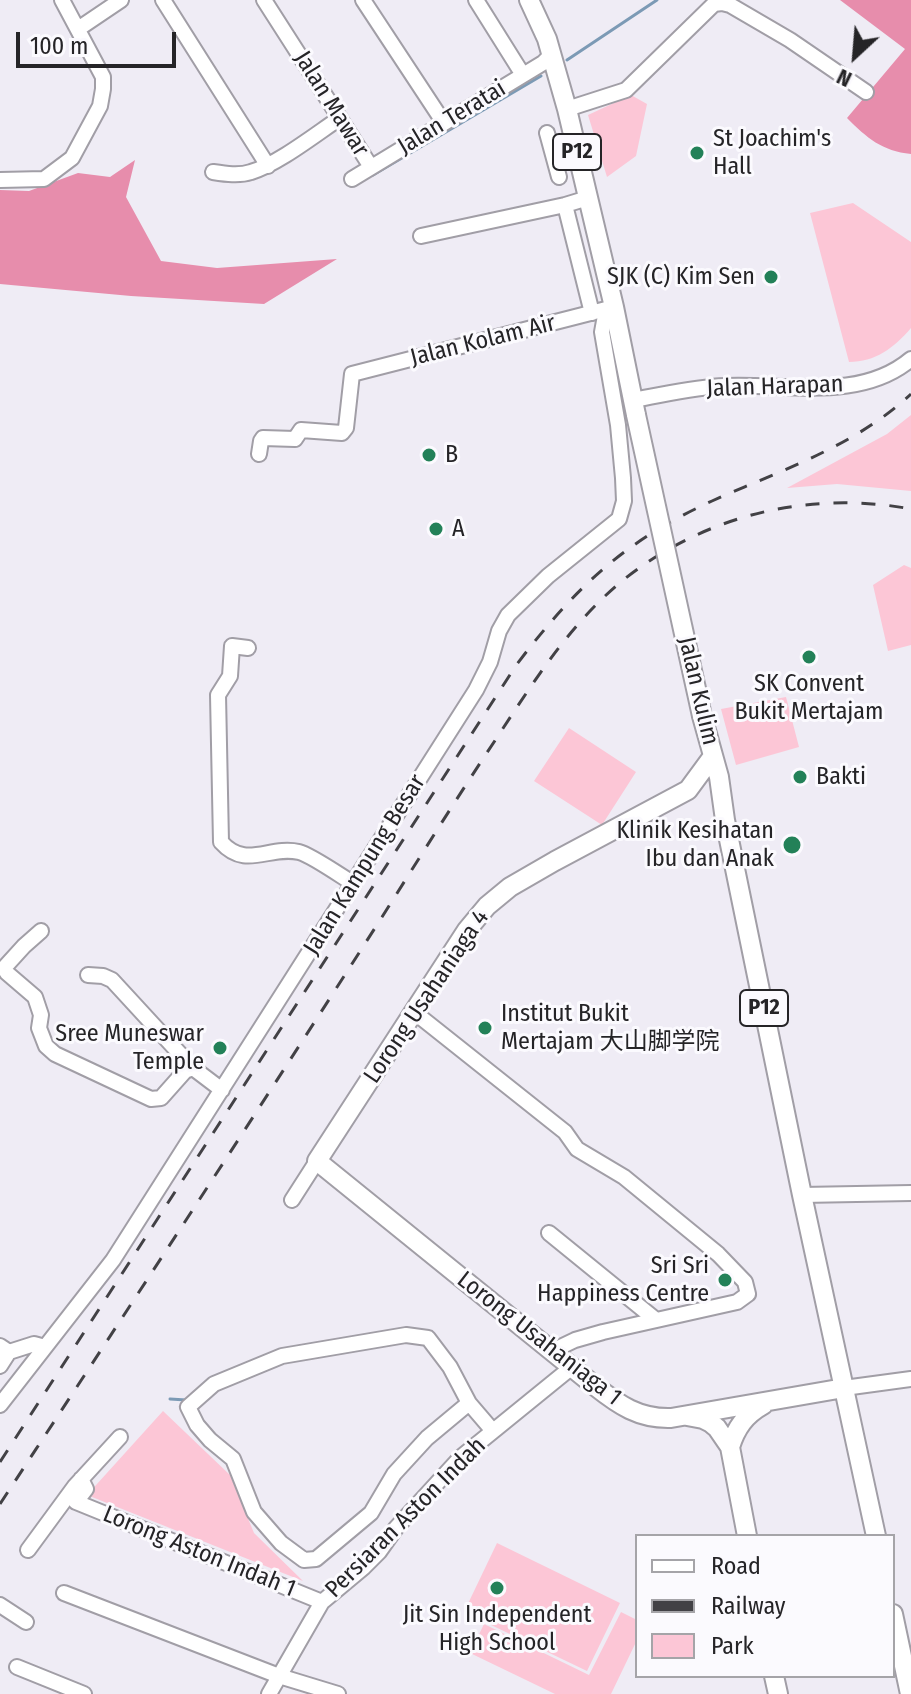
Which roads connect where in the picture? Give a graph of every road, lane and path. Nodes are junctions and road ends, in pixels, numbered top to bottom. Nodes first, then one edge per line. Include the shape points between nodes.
1 (121, 0) edge
2 (163, 0) edge
3 (264, 0) edge
4 (363, 0) edge
5 (476, 0) edge
6 (529, 0) edge
7 (62, 1) edge
8 (78, 29) junction
9 (551, 55) junction
10 (523, 75) junction
11 (866, 92) dead end
12 (567, 109) junction
13 (340, 118) junction
14 (444, 123) junction
15 (547, 133) dead end
16 (576, 148) junction
17 (553, 154) junction
18 (268, 166) junction
19 (371, 167) junction
20 (213, 172) dead end
21 (559, 177) dead end
22 (352, 179) dead end
23 (0, 180) edge
24 (588, 198) junction
25 (565, 205) junction
26 (421, 236) dead end
27 (614, 307) junction
28 (592, 313) junction
29 (911, 359) edge
30 (634, 408) junction
31 (259, 454) dead end
32 (248, 648) dead end
33 (713, 756) junction
34 (688, 790) junction
35 (725, 820) junction
36 (354, 884) junction
37 (41, 931) dead end
38 (88, 975) dead end
39 (414, 1012) junction
40 (193, 1068) junction
41 (222, 1090) junction
42 (317, 1161) junction
43 (911, 1193) edge
44 (802, 1195) junction
45 (292, 1200) dead end
46 (549, 1233) dead end
47 (656, 1320) junction
48 (45, 1347) junction
49 (5, 1349) edge
50 (552, 1351) junction
51 (0, 1366) edge
52 (572, 1367) junction
53 (911, 1379) edge
54 (844, 1388) junction
55 (773, 1400) junction
56 (469, 1403) junction
57 (0, 1405) edge
58 (684, 1415) junction
59 (493, 1431) junction
60 (120, 1437) dead end
61 (730, 1447) junction
62 (81, 1479) junction
63 (371, 1513) junction
64 (396, 1528) junction
65 (747, 1534) edge
66 (876, 1534) edge
67 (28, 1550) dead end
68 (64, 1593) dead end
69 (322, 1602) junction
70 (2, 1610) edge
71 (26, 1622) dead end
72 (895, 1623) edge
73 (17, 1667) dead end
74 (279, 1676) junction
75 (910, 1692) edge
76 (84, 1694) edge
77 (269, 1694) edge
78 (338, 1694) edge

1 - 8 street
2 - 18 street
3 - 13 street, Jalan Mawar
4 - 14 street
5 - 10 street
6 - 9 main road, Jalan Kulim / P12
7 - 8 street
8 - 23 street via 103,77 100,106 72,158 44,179
9 - 10 street, Jalan Teratai
9 - 12 main road, Jalan Kulim / P12
10 - 14 street, Jalan Teratai
11 - 12 street via 790,40 722,3 714,4 626,90
12 - 16 main road, Jalan Kulim / P12
13 - 18 street
13 - 19 street, Jalan Mawar
14 - 19 street, Jalan Teratai
15 - 17 street
16 - 17 street
16 - 24 main road, Jalan Kulim / P12
17 - 21 street
18 - 20 street via 235,175
19 - 22 street, Jalan Teratai
24 - 25 street
24 - 27 main road, Jalan Kulim / P12
25 - 26 street
25 - 28 street
27 - 28 street, Jalan Kolam Air
27 - 30 main road, Jalan Kulim / P12
27 - 36 street, Jalan Kampung Besar via 602,332 620,439 624,501 619,519 508,615 483,677
28 - 31 street, Jalan Kolam Air via 352,374 342,433 301,430 295,439 263,438
29 - 30 street, Jalan Harapan via 879,379 854,385 722,386
30 - 33 main road, Jalan Kulim / P12, bridge
32 - 36 street via 232,646 230,676 218,695 221,842 242,856 300,852
33 - 34 main road
33 - 35 main road, Jalan Kulim / P12
34 - 35 main road via 707,791
34 - 39 main road, Lorong Usahaniaga 4 via 510,887 467,930
35 - 44 main road, Jalan Kulim / P12
36 - 41 street, Jalan Kampung Besar
37 - 40 street via 4,968 35,997 46,1046 151,1099 161,1098
38 - 40 street via 112,980
39 - 42 main road, Lorong Usahaniaga 4
39 - 47 street via 565,1132 577,1149 624,1177 745,1282 748,1294 737,1302
40 - 41 street
41 - 48 street, Jalan Kampung Besar via 113,1260
42 - 45 street, Lorong Usahaniaga 4
42 - 50 main road, Lorong Usahaniaga 1
43 - 44 street
44 - 54 main road, Jalan Kulim / P12
46 - 47 street
47 - 50 street
48 - 49 street
48 - 57 street, Jalan Kampung Besar
49 - 51 street
50 - 52 main road, Lorong Usahaniaga 1
52 - 58 main road, Lorong Usahaniaga 1 via 630,1410 657,1418
52 - 59 street, Persiaran Aston Indah
53 - 54 street
54 - 55 main road, Lorong Usahaniaga 1
54 - 66 main road, Jalan Kulim
55 - 58 main road, Lorong Usahaniaga 1
55 - 61 main road via 744,1418
56 - 59 street
56 - 63 street via 394,1474
56 - 63 street via 428,1338 406,1335 282,1356 214,1384 188,1407 197,1425 233,1459 254,1512 304,1560 316,1559
58 - 61 main road via 711,1423
59 - 64 street, Persiaran Aston Indah via 460,1458
60 - 62 street
61 - 65 main road
62 - 67 street
62 - 69 street, Lorong Aston Indah 1 via 86,1489 76,1502
63 - 64 street
64 - 69 street, Persiaran Aston Indah via 379,1552
68 - 74 street
69 - 74 street, Persiaran Aston Indah
70 - 71 street
72 - 75 main road
73 - 76 street
74 - 77 street, Persiaran Aston Indah
74 - 78 street

